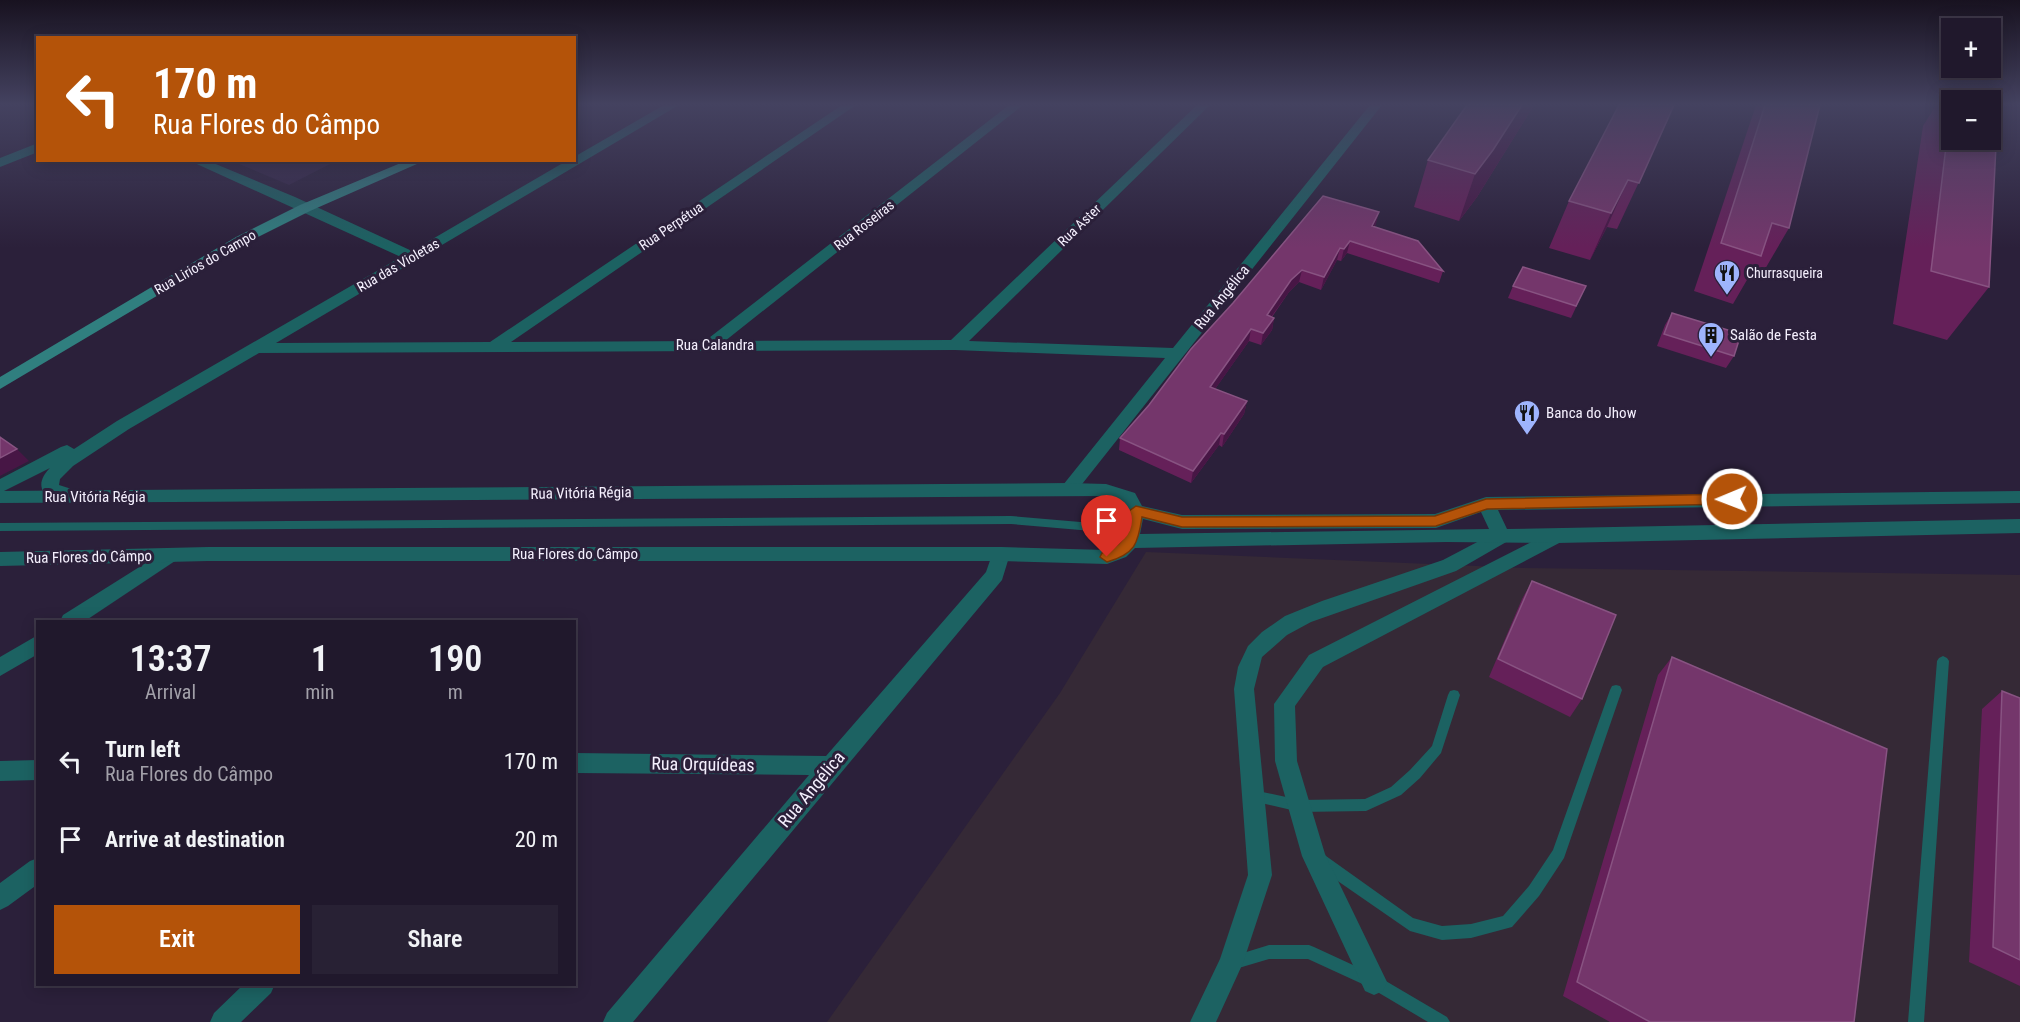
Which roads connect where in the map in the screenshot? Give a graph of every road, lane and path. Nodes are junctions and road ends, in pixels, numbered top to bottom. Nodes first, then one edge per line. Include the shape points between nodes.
1 (24, 153) edge
2 (591, 153) edge
3 (780, 153) edge
4 (956, 153) edge
5 (1155, 153) edge
6 (1338, 153) edge
7 (576, 161) edge
8 (199, 162) edge
9 (415, 162) edge
10 (575, 162) edge
11 (0, 163) edge
12 (305, 207) junction
13 (413, 256) junction
14 (710, 345) junction
15 (955, 345) junction
16 (493, 347) junction
17 (253, 348) junction
18 (1177, 353) junction
19 (0, 384) edge
20 (123, 425) junction
21 (0, 487) edge
22 (1069, 489) junction
23 (0, 497) edge
24 (2020, 497) edge
25 (75, 498) junction
26 (1486, 504) junction
27 (2020, 526) edge
28 (0, 527) edge
29 (1133, 527) junction
30 (1502, 536) junction
31 (1557, 536) junction
32 (1001, 554) junction
33 (168, 556) junction
34 (0, 559) edge
35 (72, 620) edge
36 (36, 644) edge
37 (1943, 661) dead end
38 (0, 668) edge
39 (1616, 690) dead end
40 (1454, 695) dead end
41 (576, 763) edge
42 (831, 766) junction
43 (36, 770) edge
44 (0, 771) edge
45 (1253, 796) junction
46 (1300, 806) junction
47 (1314, 856) junction
48 (36, 871) edge
49 (0, 898) edge
50 (1231, 963) junction
51 (1374, 982) junction
52 (260, 986) edge
53 (223, 1022) edge
54 (616, 1022) edge
55 (1203, 1022) edge
56 (1442, 1022) edge
57 (1916, 1022) edge

1 - 11 street
2 - 7 street, Rua das Violetas
3 - 16 street, Rua Perpétua
4 - 14 street, Rua Roseiras
5 - 15 street, Rua Aster
6 - 18 street, Rua Angélica
8 - 12 street
9 - 12 main road, Rua Lirios do Campo
10 - 13 street, Rua das Violetas
12 - 13 street
12 - 19 main road, Rua Lirios do Campo via 241,240
13 - 17 street, Rua das Violetas
14 - 15 street, Rua Calandra
14 - 16 street, Rua Calandra
15 - 18 street, Rua Calandra
16 - 17 street, Rua Calandra
17 - 20 street, Rua das Violetas
18 - 22 street, Rua Angélica
20 - 21 street, Rua das Violetas
20 - 25 street, Rua das Violetas via 51,477 50,489
22 - 25 street, Rua Vitória Régia
22 - 29 street, Rua Vitória Régia via 1106,490 1129,498
23 - 25 street, Rua Vitória Régia
24 - 26 street
26 - 29 street via 1436,521 1182,522
26 - 30 street
27 - 31 street
28 - 29 lane via 1011,520
29 - 30 street
29 - 32 street, Rua Flores do Câmpo via 1119,552 1107,557
30 - 31 street
30 - 45 street via 1484,550 1439,570 1300,615 1259,647 1248,663 1244,689
31 - 46 street via 1316,661 1284,704 1286,761
32 - 33 street, Rua Flores do Câmpo
32 - 42 street, Rua Angélica via 995,575
33 - 34 street, Rua Flores do Câmpo
33 - 35 street
36 - 38 street
37 - 57 lane
39 - 47 lane via 1559,853 1508,922 1442,933 1410,924
40 - 46 lane via 1437,749 1396,791 1366,805
41 - 42 street, Rua Orquídeas
42 - 54 street, Rua Angélica
43 - 44 street
45 - 46 lane
45 - 50 street via 1260,875
46 - 47 street
47 - 51 street
48 - 49 street
50 - 51 lane via 1269,952 1309,952
50 - 55 street
51 - 56 lane
52 - 53 street

